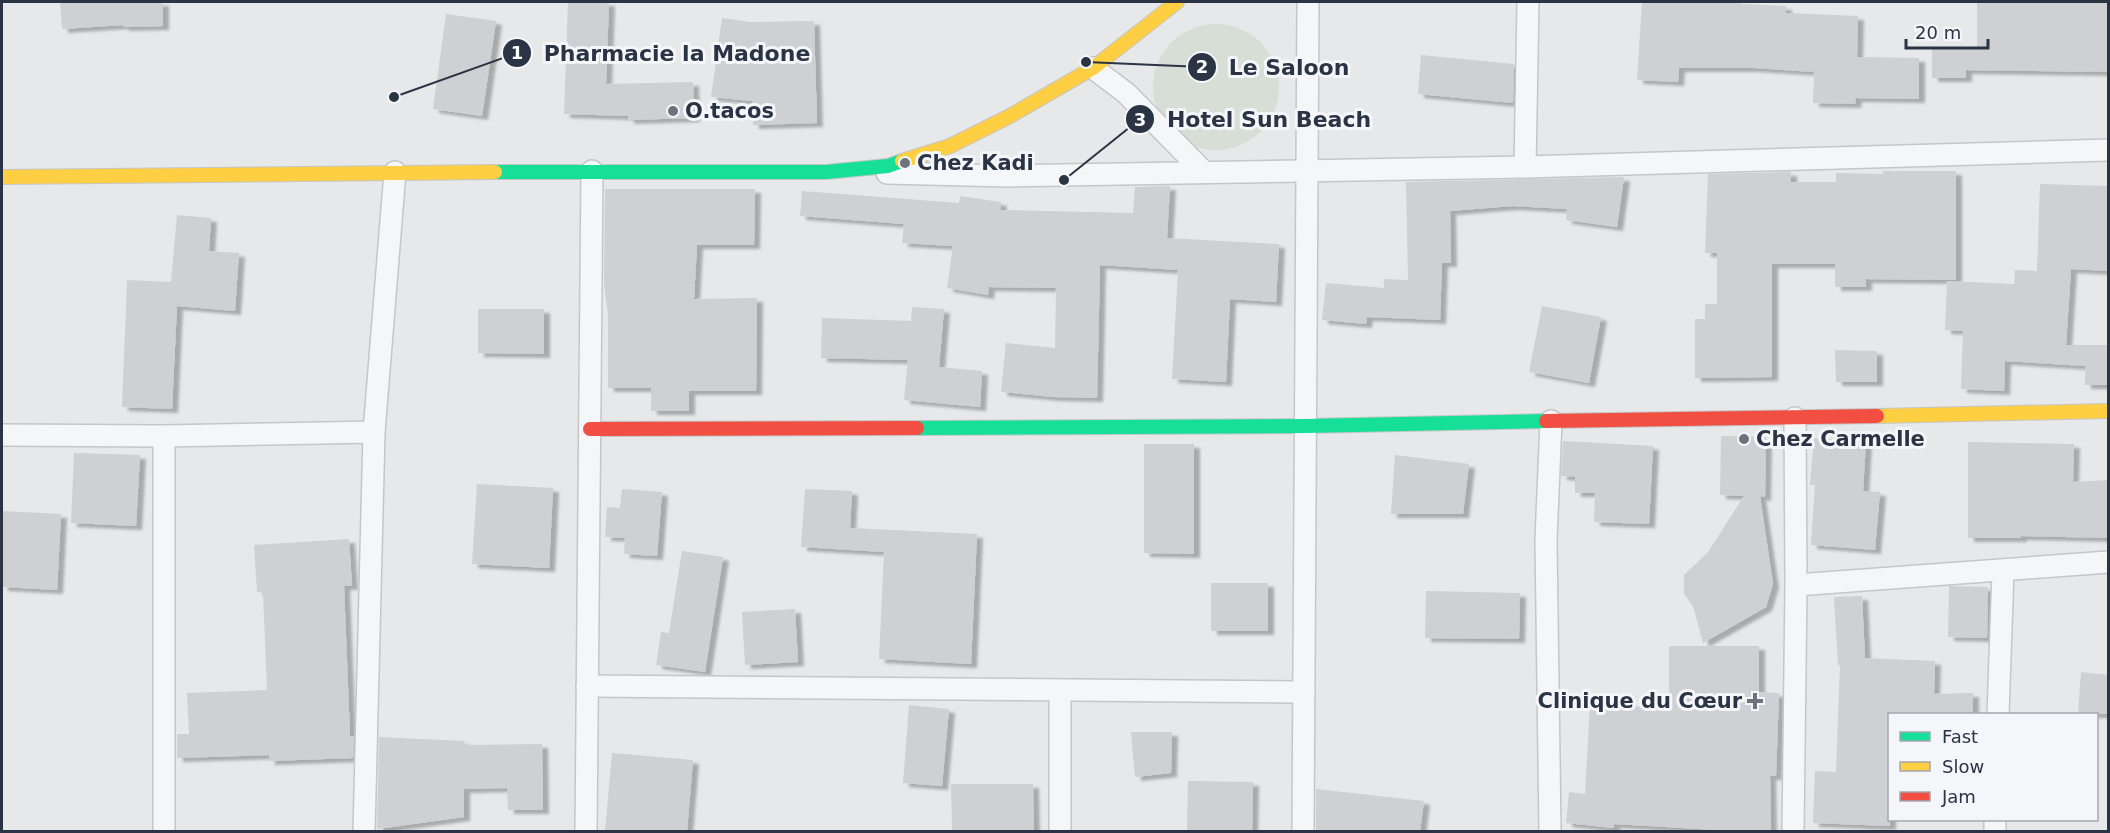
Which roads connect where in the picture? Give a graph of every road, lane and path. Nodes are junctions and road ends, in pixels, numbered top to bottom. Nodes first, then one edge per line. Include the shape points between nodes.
1 (1177, 2) edge
2 (1308, 2) edge
3 (1528, 2) edge
4 (1093, 68) junction
5 (2109, 150) edge
6 (1525, 167) junction
7 (1307, 170) junction
8 (592, 171) junction
9 (395, 172) junction
10 (826, 172) junction
11 (1204, 172) junction
12 (2, 177) edge
13 (2109, 411) edge
14 (1795, 418) junction
15 (1551, 421) junction
16 (1305, 426) junction
17 (590, 429) junction
18 (374, 432) junction
19 (2, 435) edge
20 (164, 436) junction
21 (2109, 562) edge
22 (2002, 572) junction
23 (1796, 585) junction
24 (587, 686) junction
25 (1060, 690) junction
26 (1304, 692) junction
27 (1998, 713) edge
28 (164, 831) edge
29 (364, 831) edge
30 (586, 831) edge
31 (1060, 831) edge
32 (1303, 831) edge
33 (1550, 831) edge
34 (1793, 831) edge

1 - 4 street
2 - 7 street
3 - 6 street
4 - 10 street via 951,146 888,166
4 - 11 street via 1126,93
5 - 6 street
6 - 7 street
7 - 11 street
7 - 16 street
8 - 9 street
8 - 10 street
8 - 17 street
9 - 12 street
9 - 18 street
10 - 11 street via 1008,176
13 - 14 street
14 - 15 street
14 - 23 street
15 - 16 street
15 - 33 street via 1546,540
16 - 17 street
16 - 26 street
17 - 24 street
18 - 20 street
18 - 29 street
19 - 20 street
20 - 28 street
21 - 22 street
22 - 23 street
22 - 27 street
23 - 34 street
24 - 25 street
24 - 30 street
25 - 26 street
25 - 31 street
26 - 32 street

